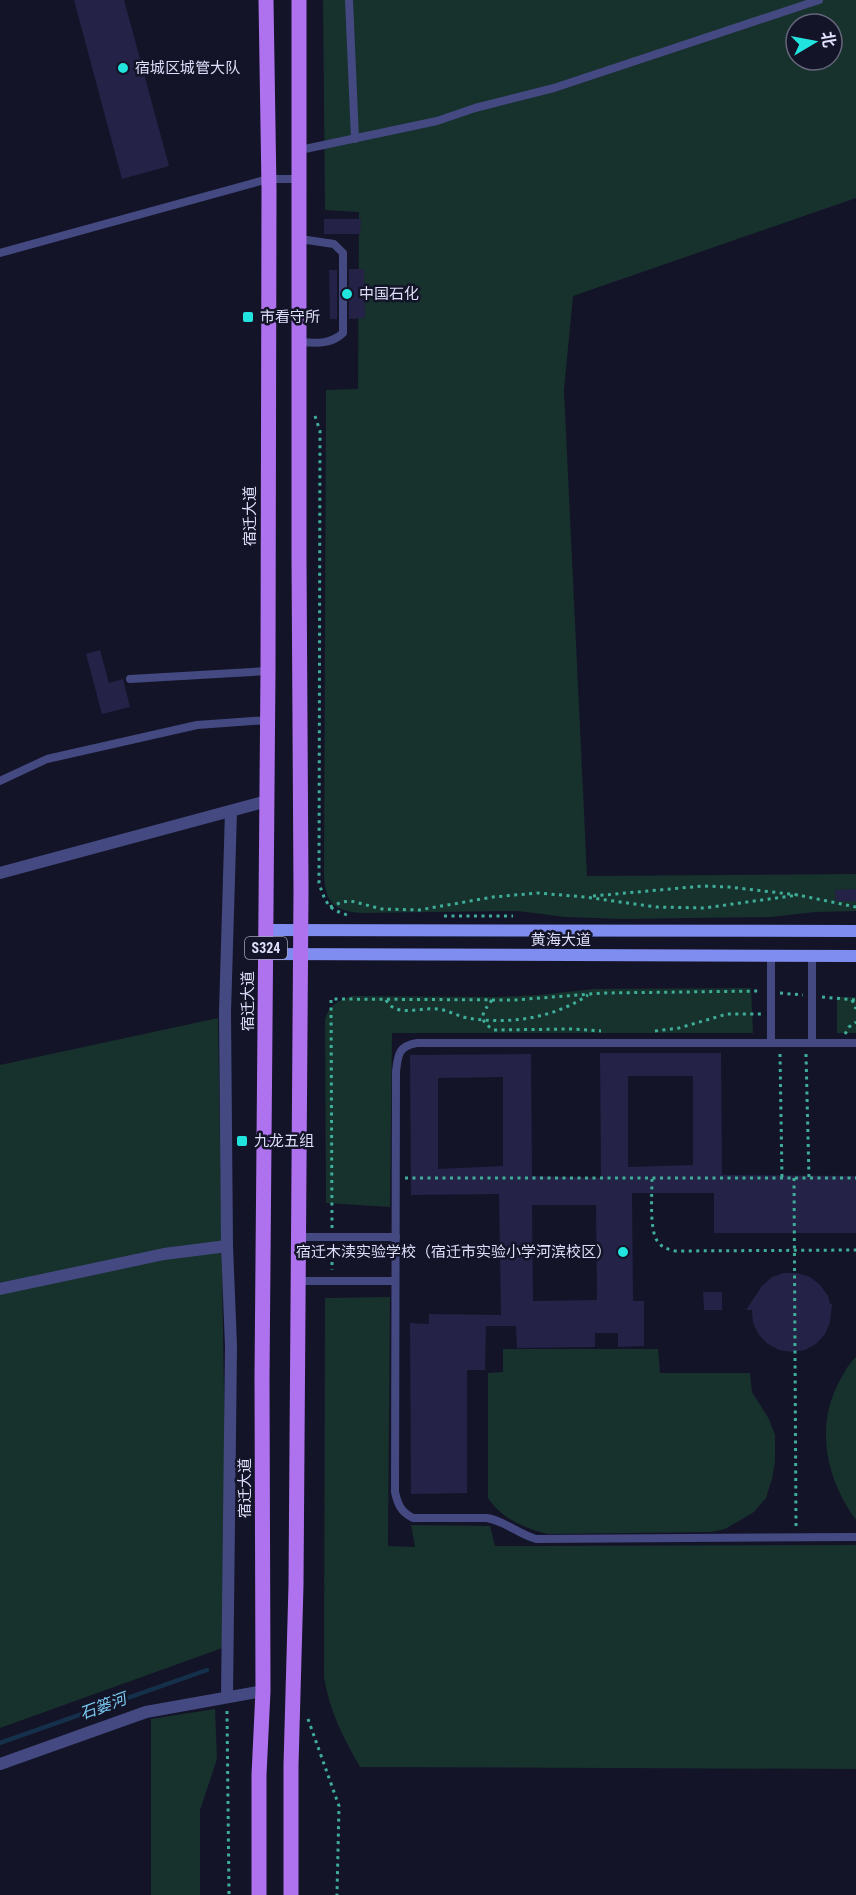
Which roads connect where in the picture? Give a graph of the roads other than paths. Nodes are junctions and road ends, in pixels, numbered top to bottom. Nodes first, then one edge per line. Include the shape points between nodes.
1 (266, 0) edge
2 (299, 0) edge
3 (349, 0) edge
4 (819, 0) edge
5 (355, 139) junction
6 (300, 150) junction
7 (300, 178) junction
8 (268, 179) junction
9 (300, 239) junction
10 (0, 253) edge
11 (299, 342) junction
12 (268, 671) junction
13 (130, 680) dead end
14 (268, 720) junction
15 (0, 781) edge
16 (267, 801) junction
17 (231, 811) junction
18 (0, 873) edge
19 (267, 930) junction
20 (301, 930) junction
21 (856, 931) edge
22 (266, 954) junction
23 (301, 954) junction
24 (771, 956) junction
25 (812, 956) junction
26 (856, 956) edge
27 (776, 1043) junction
28 (809, 1043) junction
29 (856, 1043) edge
30 (299, 1237) junction
31 (396, 1238) junction
32 (227, 1246) junction
33 (298, 1281) junction
34 (395, 1281) junction
35 (0, 1289) edge
36 (856, 1537) edge
37 (263, 1691) junction
38 (227, 1697) junction
39 (0, 1764) edge
40 (259, 1895) edge
41 (291, 1895) edge

1 - 8 main road, 宿迁大道 / S324
2 - 6 main road, S324
3 - 5 lane
4 - 5 lane via 554,88
5 - 6 lane
6 - 7 main road, S324
7 - 8 lane
7 - 9 main road, S324
8 - 10 lane
8 - 12 main road, 宿迁大道 / S324
9 - 11 main road, S324
9 - 11 lane via 334,244 343,253 343,333 324,343
11 - 20 main road, S324
12 - 13 lane
12 - 14 main road, 宿迁大道 / S324
14 - 15 lane via 197,725 70,753
14 - 16 main road, 宿迁大道 / S324
16 - 17 street
16 - 19 main road, 宿迁大道 / S324
17 - 18 street
17 - 32 street via 225,1012
19 - 20 main road, 黄海大道
19 - 22 main road, 宿迁大道 / S324
20 - 21 main road, 黄海大道
20 - 23 main road, S324
22 - 23 main road, 黄海大道
22 - 37 main road, 宿迁大道 / S324
23 - 24 main road, 黄海大道
23 - 30 main road, S324
24 - 25 main road, 黄海大道
24 - 27 lane
25 - 26 main road, 黄海大道
25 - 28 lane
27 - 28 lane
27 - 31 lane via 407,1045 401,1051 396,1072
28 - 29 lane
30 - 31 lane
30 - 33 main road, S324
31 - 34 lane
32 - 35 street via 164,1254
32 - 38 street via 231,1346
33 - 34 lane
33 - 41 main road, S324
34 - 36 lane via 395,1492 404,1513 413,1518 488,1518 499,1520 525,1536 546,1540
37 - 38 street
37 - 40 main road, 宿迁大道 / S324
38 - 39 street via 146,1712

